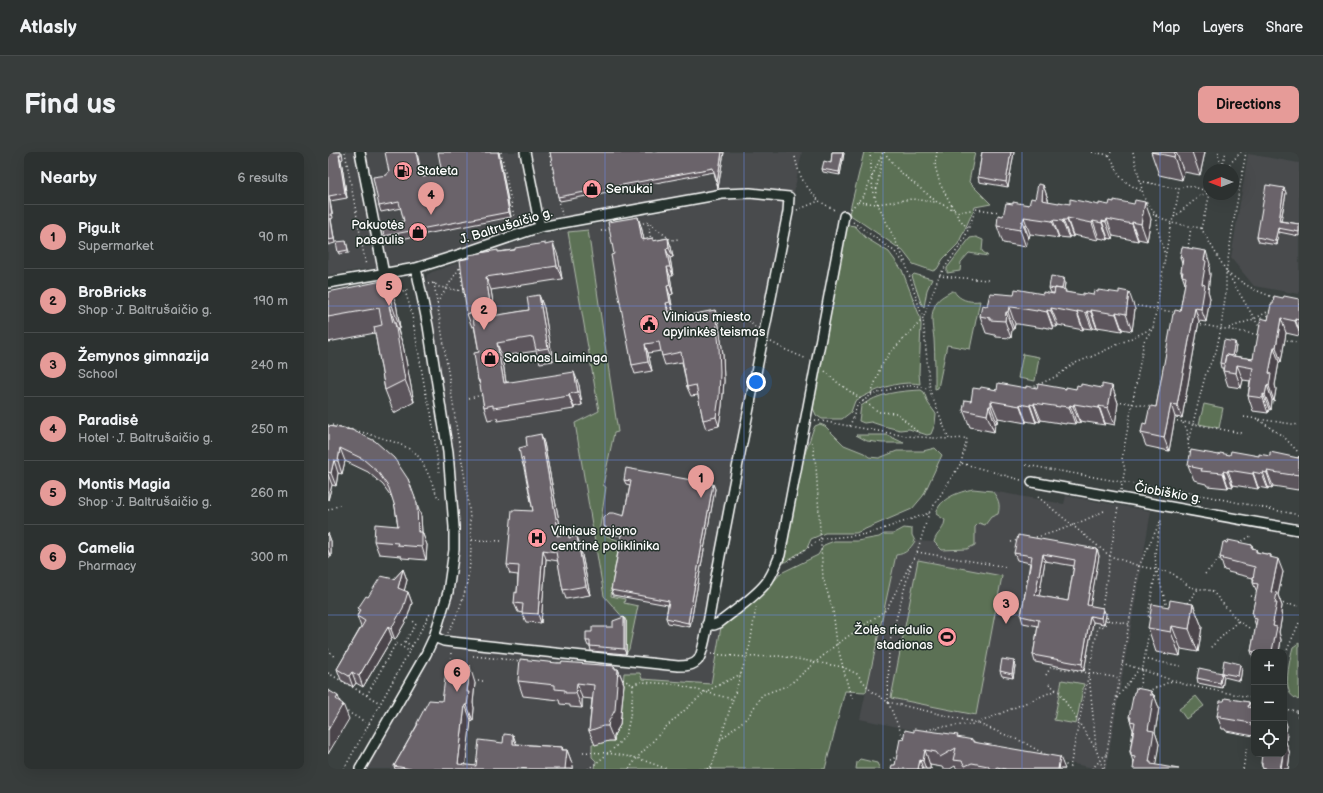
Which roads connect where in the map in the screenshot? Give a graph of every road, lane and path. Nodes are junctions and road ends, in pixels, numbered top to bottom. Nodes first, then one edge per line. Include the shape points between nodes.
1 (345, 152) edge
2 (360, 152) edge
3 (501, 152) edge
4 (525, 152) edge
5 (549, 152) edge
6 (870, 152) edge
7 (884, 152) edge
8 (937, 152) edge
9 (1092, 152) edge
10 (1110, 152) edge
11 (1133, 152) edge
12 (1218, 152) edge
13 (1226, 152) edge
14 (1241, 152) edge
15 (1246, 152) edge
16 (1109, 155) junction
17 (795, 157) dead end
18 (1220, 164) edge
19 (1222, 164) edge
20 (1230, 164) edge
21 (872, 176) junction
22 (1140, 181) junction
23 (1179, 189) junction
24 (1142, 191) junction
25 (1203, 191) edge
26 (1203, 194) edge
27 (875, 198) junction
28 (1144, 198) junction
29 (1207, 200) edge
30 (819, 201) junction
31 (858, 202) junction
32 (937, 202) junction
33 (877, 204) junction
34 (1142, 205) edge
35 (954, 209) junction
36 (976, 209) junction
37 (788, 212) junction
38 (1000, 212) dead end
39 (1145, 213) edge
40 (1156, 215) junction
41 (844, 216) junction
42 (1174, 217) junction
43 (564, 222) junction
44 (648, 222) junction
45 (1171, 224) junction
46 (633, 225) edge
47 (540, 227) junction
48 (1191, 227) junction
49 (617, 228) edge
50 (1201, 228) junction
51 (968, 229) junction
52 (601, 231) dead end
53 (518, 234) junction
54 (668, 238) junction
55 (662, 239) edge
56 (679, 239) dead end
57 (652, 241) edge
58 (461, 254) junction
59 (1187, 254) edge
60 (1165, 257) junction
61 (906, 265) junction
62 (460, 267) junction
63 (416, 268) junction
64 (1226, 272) junction
65 (384, 274) junction
66 (368, 276) junction
67 (939, 276) junction
68 (394, 279) dead end
69 (988, 280) dead end
70 (328, 283) edge
71 (426, 284) dead end
72 (411, 288) dead end
73 (447, 288) junction
74 (405, 291) junction
75 (463, 291) junction
76 (397, 293) junction
77 (389, 295) edge
78 (464, 298) edge
79 (1278, 300) edge
80 (437, 303) dead end
81 (1130, 304) edge
82 (1270, 307) edge
83 (1156, 309) junction
84 (1275, 309) edge
85 (1270, 311) junction
86 (1173, 312) edge
87 (746, 318) dead end
88 (923, 319) junction
89 (1254, 319) junction
90 (1197, 324) dead end
91 (1267, 324) edge
92 (1153, 328) junction
93 (1221, 328) junction
94 (1227, 329) junction
95 (763, 335) junction
96 (1281, 339) edge
97 (1297, 343) dead end
98 (816, 362) junction
99 (930, 391) junction
100 (1025, 391) edge
101 (488, 394) edge
102 (871, 395) junction
103 (469, 398) dead end
104 (1112, 400) edge
105 (864, 401) junction
106 (1133, 403) junction
107 (1152, 407) edge
108 (1244, 417) dead end
109 (806, 418) junction
110 (1256, 418) junction
111 (1173, 420) dead end
112 (1182, 422) junction
113 (1193, 424) junction
114 (328, 425) edge
115 (1299, 425) edge
116 (850, 426) junction
117 (349, 432) edge
118 (360, 432) junction
119 (1241, 433) dead end
120 (923, 437) junction
121 (949, 439) junction
122 (812, 441) dead end
123 (1188, 442) junction
124 (1299, 453) edge
125 (1190, 457) edge
126 (961, 463) junction
127 (1026, 464) dead end
128 (440, 476) dead end
129 (1021, 480) dead end
130 (1032, 482) dead end
131 (1122, 482) junction
132 (1038, 497) dead end
133 (442, 498) dead end
134 (1120, 498) junction
135 (340, 505) dead end
136 (328, 510) edge
137 (1106, 510) dead end
138 (929, 513) junction
139 (1299, 515) edge
140 (1074, 526) junction
141 (1299, 530) edge
142 (1251, 536) dead end
143 (1032, 538) edge
144 (821, 539) junction
145 (472, 540) dead end
146 (1018, 540) edge
147 (502, 541) dead end
148 (1011, 542) dead end
149 (1239, 544) edge
150 (917, 552) junction
151 (1110, 556) junction
152 (1221, 557) edge
153 (912, 561) junction
154 (1139, 566) junction
155 (1008, 567) dead end
156 (774, 570) junction
157 (1156, 570) junction
158 (1205, 574) dead end
159 (1198, 589) junction
160 (1251, 596) dead end
161 (1258, 598) edge
162 (1274, 602) edge
163 (1299, 603) edge
164 (1185, 605) edge
165 (1295, 605) junction
166 (1299, 606) edge
167 (756, 607) dead end
168 (443, 610) junction
169 (1168, 610) edge
170 (458, 616) dead end
171 (1107, 620) junction
172 (413, 621) dead end
173 (1238, 621) junction
174 (1299, 623) edge
175 (707, 624) junction
176 (1129, 624) junction
177 (1150, 624) edge
178 (1249, 628) dead end
179 (1149, 631) edge
180 (434, 636) junction
181 (452, 642) junction
182 (837, 644) junction
183 (412, 646) junction
184 (1210, 648) dead end
185 (328, 649) edge
186 (1287, 650) edge
187 (409, 651) junction
188 (701, 653) junction
189 (473, 656) dead end
190 (746, 657) junction
191 (335, 658) dead end
192 (1144, 659) junction
193 (522, 661) edge
194 (814, 662) junction
195 (450, 663) junction
196 (1122, 663) junction
197 (472, 666) dead end
198 (1180, 666) dead end
199 (842, 667) junction
200 (1139, 669) junction
201 (449, 670) edge
202 (1143, 671) junction
203 (328, 673) edge
204 (1089, 673) junction
205 (741, 674) junction
206 (1046, 675) dead end
207 (616, 676) edge
208 (1120, 678) junction
209 (478, 680) dead end
210 (484, 681) dead end
211 (1172, 681) junction
212 (1049, 684) dead end
213 (633, 685) junction
214 (1056, 690) junction
215 (705, 692) junction
216 (1145, 692) edge
217 (367, 695) junction
218 (1138, 696) edge
219 (1251, 697) edge
220 (733, 699) junction
221 (853, 699) dead end
222 (1116, 700) junction
223 (888, 702) junction
224 (380, 704) junction
225 (342, 708) edge
226 (1287, 710) edge
227 (1296, 711) junction
228 (1299, 711) edge
229 (1299, 715) edge
230 (1299, 720) edge
231 (978, 723) junction
232 (1079, 723) junction
233 (369, 724) junction
234 (938, 727) junction
235 (917, 733) edge
236 (910, 735) edge
237 (903, 737) junction
238 (936, 737) edge
239 (909, 738) edge
240 (720, 740) junction
241 (902, 743) edge
242 (1247, 746) dead end
243 (1096, 749) junction
244 (583, 752) dead end
245 (608, 753) junction
246 (1107, 753) junction
247 (899, 756) edge
248 (1049, 756) edge
249 (637, 758) junction
250 (890, 760) dead end
251 (1056, 760) edge
252 (1099, 760) junction
253 (932, 765) edge
254 (712, 766) junction
255 (1069, 768) edge
256 (344, 769) edge
257 (360, 769) edge
258 (588, 769) edge
259 (629, 769) edge
260 (667, 769) edge
261 (707, 769) edge
262 (711, 769) edge
263 (931, 769) edge
264 (1092, 769) edge
265 (1104, 769) edge
266 (1243, 769) edge

1 - 66 path
2 - 65 street
3 - 53 path
4 - 47 street
5 - 43 path
6 - 21 path
7 - 21 path
7 - 27 path
7 - 32 path via 899,171
8 - 35 path via 935,166 940,184
9 - 16 path
10 - 16 path
11 - 22 path
12 - 18 path
13 - 19 path
14 - 20 path
15 - 64 path
16 - 24 path via 1116,164 1120,176
17 - 30 path via 798,174
21 - 27 path
21 - 31 path
22 - 23 path
22 - 24 path
23 - 25 path via 1188,185
23 - 42 path
24 - 28 path
26 - 42 path
27 - 33 path
28 - 34 path
28 - 40 path
29 - 50 path
30 - 37 path
30 - 41 path
31 - 33 path
31 - 41 path
32 - 33 path via 912,199
32 - 35 path
33 - 61 path
35 - 36 path via 959,212
35 - 51 path
36 - 38 path
36 - 51 path
37 - 43 street, J. Baltrušaičio g. via 789,197 750,193 722,194
37 - 95 street
39 - 40 path
40 - 45 path
40 - 60 path
41 - 61 path via 894,251
41 - 98 street
42 - 45 path
43 - 47 street, J. Baltrušaičio g.
44 - 46 path
44 - 54 path
44 - 57 path
45 - 48 path
45 - 60 path
47 - 53 street, J. Baltrušaičio g.
48 - 50 path
48 - 59 path
49 - 52 path
50 - 64 path
51 - 67 path via 964,240
53 - 58 street, J. Baltrušaičio g.
54 - 55 path
54 - 56 path
58 - 62 path
58 - 63 street, J. Baltrušaičio g.
60 - 83 path
61 - 88 path
62 - 73 path
62 - 75 path
63 - 65 street, J. Baltrušaičio g.
63 - 168 street via 429,330 451,485 454,550
64 - 79 path via 1253,289
64 - 89 path
64 - 93 path
65 - 66 street, J. Baltrušaičio g.
66 - 70 street, J. Baltrušaičio g.
67 - 69 path
67 - 88 path
68 - 76 path
71 - 73 path
72 - 74 path
73 - 75 path
73 - 80 path
74 - 76 path
74 - 128 path via 431,412
75 - 78 path
76 - 77 path
81 - 83 path
82 - 85 path
83 - 86 path
83 - 92 path
84 - 85 path
85 - 89 path
85 - 91 path
87 - 95 path
88 - 99 path
88 - 102 path via 889,354 880,368
89 - 94 path
89 - 94 path via 1264,336
90 - 93 path
92 - 100 path via 1073,364 1057,376
92 - 106 path via 1144,341
93 - 94 path
93 - 113 path
95 - 98 path via 786,350
95 - 175 street
96 - 97 path
98 - 105 path via 838,383
98 - 109 street
99 - 102 path via 924,387 900,387
99 - 121 path
101 - 103 path
102 - 105 path
104 - 106 path
105 - 116 path via 857,406
105 - 120 path via 879,412 897,413
106 - 107 path
106 - 131 path via 1122,459 1125,469
108 - 110 path
109 - 116 path
109 - 156 street via 780,554
110 - 115 path
110 - 124 path via 1284,437
111 - 112 path
112 - 113 path
112 - 123 path via 1187,429
113 - 119 path
113 - 123 path
114 - 118 path
116 - 120 path
117 - 118 path
118 - 133 path via 414,451 425,467 438,498
120 - 121 path
121 - 126 path via 967,438
122 - 144 path
123 - 125 path
126 - 129 path
126 - 138 path
127 - 131 path
130 - 134 street, Čiobiškio g.
131 - 134 path
131 - 139 path
132 - 140 path
134 - 141 street, Čiobiškio g.
134 - 151 path
135 - 136 path
137 - 140 path
138 - 144 path via 868,534
138 - 150 path
140 - 143 path
140 - 151 path
142 - 149 path
144 - 156 path
144 - 182 path via 823,578 833,610
145 - 147 path
146 - 148 path
150 - 153 path
150 - 155 path
151 - 154 path
151 - 171 path via 1102,610 1107,614
152 - 158 path
153 - 182 path via 886,610
153 - 223 path via 889,645
154 - 157 path
154 - 157 path via 1161,520
154 - 176 path
156 - 175 street via 758,592 719,623
157 - 159 path via 1172,573 1190,588
157 - 169 path
157 - 177 path via 1148,615
159 - 164 path
159 - 173 path via 1212,592
160 - 161 path
162 - 165 path
163 - 165 path
165 - 166 path
167 - 190 path
168 - 170 path
168 - 180 street
168 - 183 path via 434,606
171 - 176 path
171 - 204 path via 1105,626 1098,627
172 - 183 path via 416,624 405,642
173 - 178 path
173 - 184 path
174 - 186 path
175 - 188 street
176 - 196 path
179 - 192 path
180 - 181 street
180 - 257 street
181 - 188 street via 678,666 690,665 698,660
181 - 195 path
182 - 194 path
182 - 199 path
183 - 187 path
185 - 191 path
187 - 217 path via 396,643
187 - 224 path
188 - 190 path
189 - 193 path
190 - 194 path via 780,656
190 - 205 path
192 - 198 path
192 - 202 path
194 - 199 path
194 - 240 path via 789,685 762,696 748,717
195 - 197 path
195 - 201 path
196 - 200 path
196 - 208 path
199 - 221 path
199 - 223 path via 857,674 872,691
200 - 202 path
200 - 222 path
202 - 211 path
202 - 218 path
203 - 217 path
204 - 206 path via 1051,667
204 - 208 path
204 - 232 path
204 - 243 path
205 - 215 path
205 - 220 path
207 - 213 path
208 - 222 path
209 - 210 path
211 - 216 path
211 - 219 path
212 - 214 path
213 - 215 path via 639,682 655,682
213 - 245 path via 633,702 626,734
214 - 231 path
214 - 232 path
215 - 220 path
215 - 249 path via 666,727
217 - 224 path
220 - 240 path
222 - 246 path
223 - 231 path
223 - 237 path
224 - 233 path
225 - 233 path
226 - 227 path
227 - 228 path
227 - 229 path
227 - 230 path
231 - 234 path
231 - 248 path
232 - 243 path
232 - 255 path
233 - 256 path
234 - 235 path
234 - 238 path
236 - 237 path
237 - 239 path
237 - 241 path
240 - 254 path
242 - 266 path
243 - 252 path
244 - 245 path
245 - 249 path
245 - 258 path
246 - 252 path
246 - 265 path
247 - 250 path
249 - 259 path
249 - 260 path
251 - 255 path
252 - 264 path
252 - 265 path
253 - 263 path
254 - 261 path
254 - 262 path

